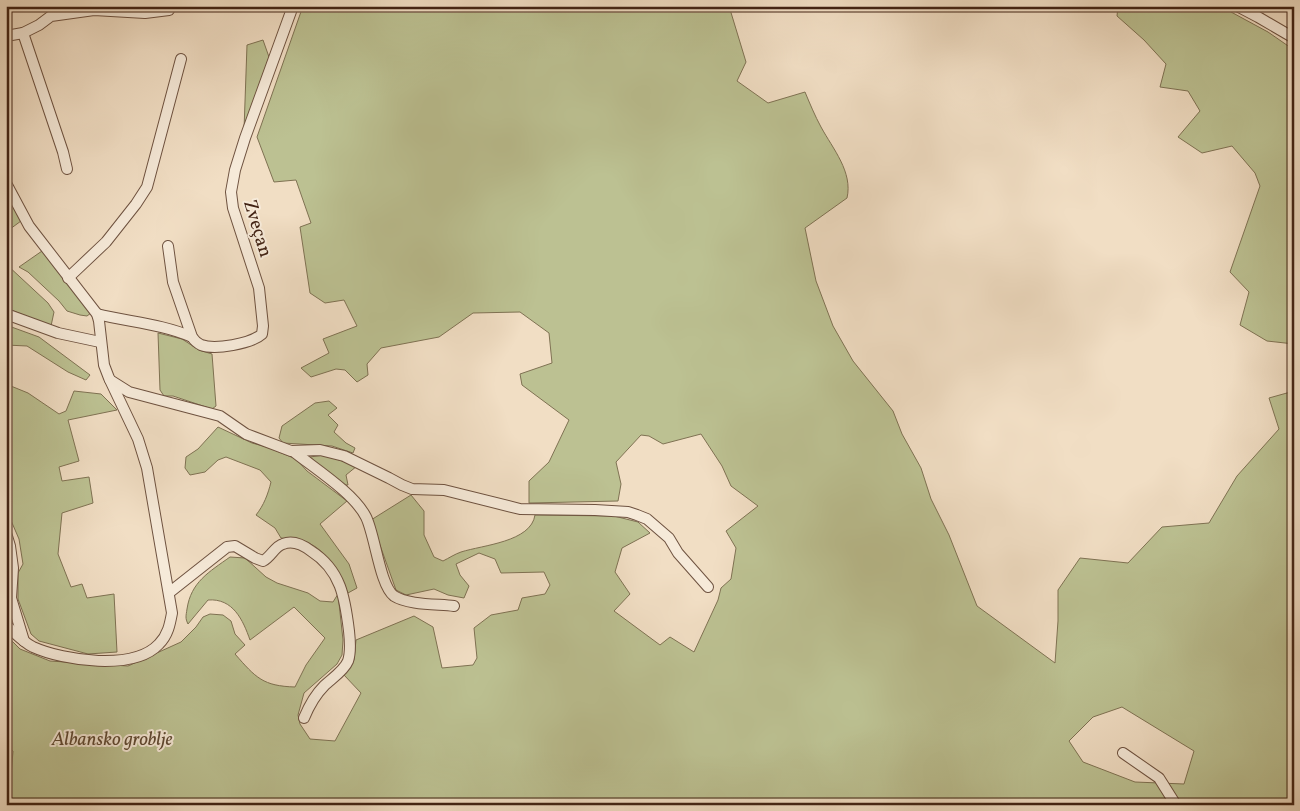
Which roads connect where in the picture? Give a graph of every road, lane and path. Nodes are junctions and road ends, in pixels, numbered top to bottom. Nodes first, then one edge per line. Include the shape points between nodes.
1 (58, 6) edge
2 (171, 6) edge
3 (293, 6) edge
4 (1237, 6) edge
5 (51, 16) junction
6 (23, 33) junction
7 (6, 36) edge
8 (1294, 38) edge
9 (181, 59) dead end
10 (67, 169) dead end
11 (6, 183) edge
12 (168, 246) dead end
13 (68, 278) junction
14 (6, 314) edge
15 (97, 314) junction
16 (192, 337) junction
17 (100, 342) junction
18 (109, 378) junction
19 (293, 451) junction
20 (6, 533) edge
21 (708, 587) dead end
22 (170, 592) junction
23 (454, 606) dead end
24 (6, 625) edge
25 (24, 642) junction
26 (304, 718) dead end
27 (1123, 753) dead end
28 (1176, 805) edge

1 - 5 street
2 - 5 street via 170,10 145,14 94,10
3 - 16 street, Zveçan via 235,170 231,192 233,208 259,288 262,334 253,341 214,346 201,345
4 - 8 street
5 - 6 street
6 - 7 street
6 - 10 street
9 - 13 street via 147,187 106,242
11 - 13 street via 29,226
12 - 16 street via 173,282
13 - 15 street
14 - 17 street via 58,333
15 - 16 street, Zveçan via 153,324
15 - 17 street
17 - 18 street
18 - 19 street via 129,392 220,416 246,434
18 - 22 street via 138,439 147,468
19 - 21 street via 320,450 344,456 412,489 444,490 520,509 595,510 638,515 668,538
19 - 23 street via 332,481 366,517 385,582 394,596 417,603
20 - 25 street via 13,568 12,598
22 - 25 street via 170,625 164,639 146,653 126,659 89,661
22 - 26 street via 226,547 235,546 263,561 278,546 290,543 302,545 323,558 338,581 346,603 350,644 348,662 312,700
24 - 25 street
27 - 28 street via 1159,778

